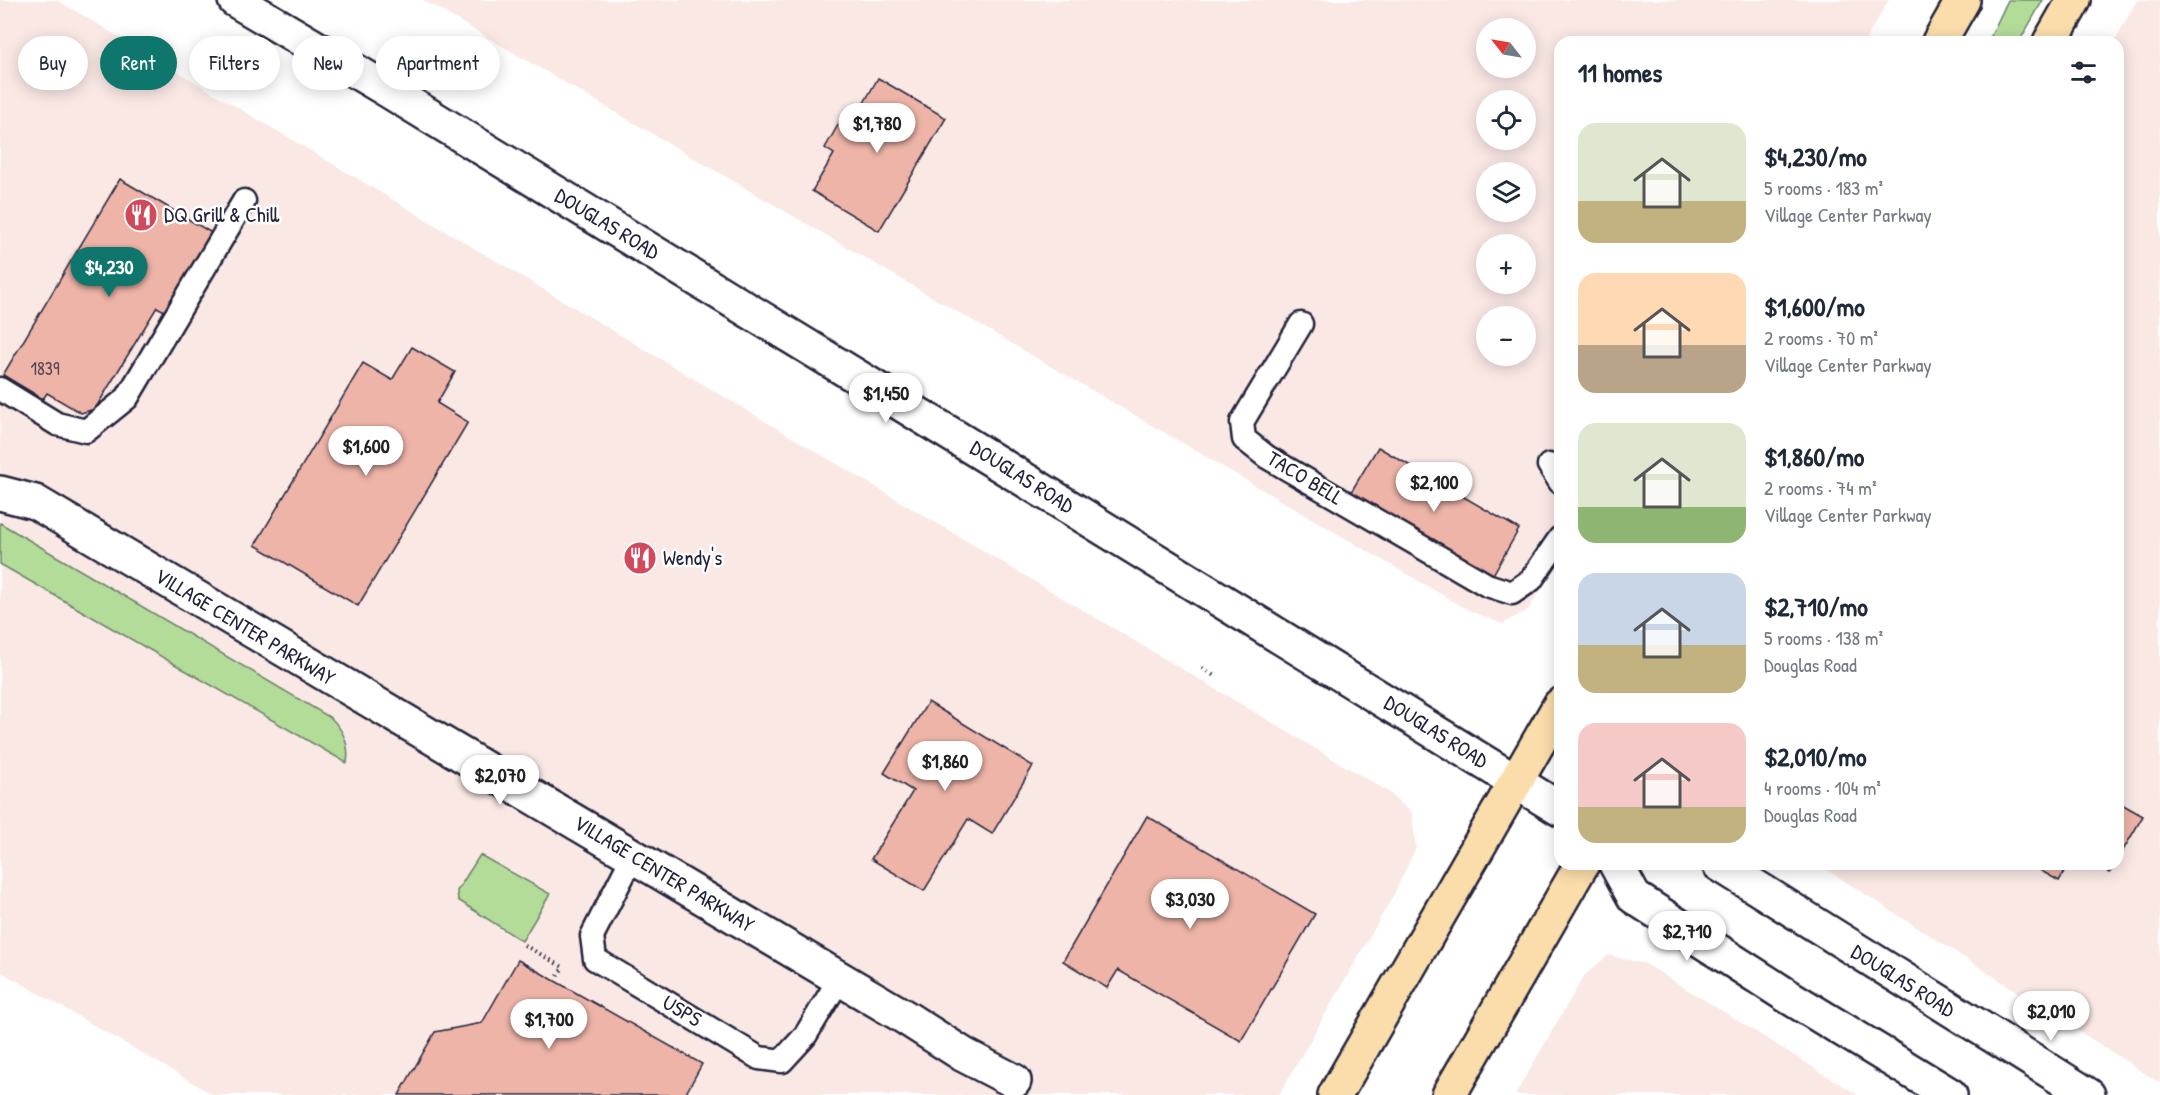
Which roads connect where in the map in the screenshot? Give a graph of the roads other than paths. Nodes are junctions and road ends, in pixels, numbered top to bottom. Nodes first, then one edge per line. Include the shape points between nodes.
1 (235, 0) edge
2 (1963, 0) edge
3 (2074, 0) edge
4 (1942, 36) edge
5 (2053, 36) edge
6 (244, 201) dead end
7 (1301, 324) dead end
8 (0, 389) edge
9 (0, 493) edge
10 (1554, 547) edge
11 (1554, 716) edge
12 (1516, 782) junction
13 (1554, 805) edge
14 (633, 856) junction
15 (1579, 870) edge
16 (1619, 870) edge
17 (1729, 870) edge
18 (840, 978) junction
19 (1014, 1081) dead end
20 (1335, 1095) edge
21 (1449, 1095) edge
22 (1950, 1095) edge
23 (2088, 1095) edge

1 - 12 street, DOUGLAS ROAD
2 - 4 main road
3 - 5 main road
6 - 8 lane via 127,398 110,414 86,431 57,424
7 - 10 lane, TACO BELL via 1242,422 1244,439 1267,457 1487,585 1512,593 1531,580
9 - 14 street, VILLAGE CENTER PARKWAY via 35,502
11 - 12 main road
12 - 13 street, DOUGLAS ROAD
12 - 20 main road
14 - 18 street, VILLAGE CENTER PARKWAY
14 - 18 lane, USPS via 592,936 595,959 759,1058 782,1061 805,1036
15 - 21 main road
16 - 22 street via 1634,897
17 - 23 street, DOUGLAS ROAD
18 - 19 street, VILLAGE CENTER PARKWAY via 964,1055

